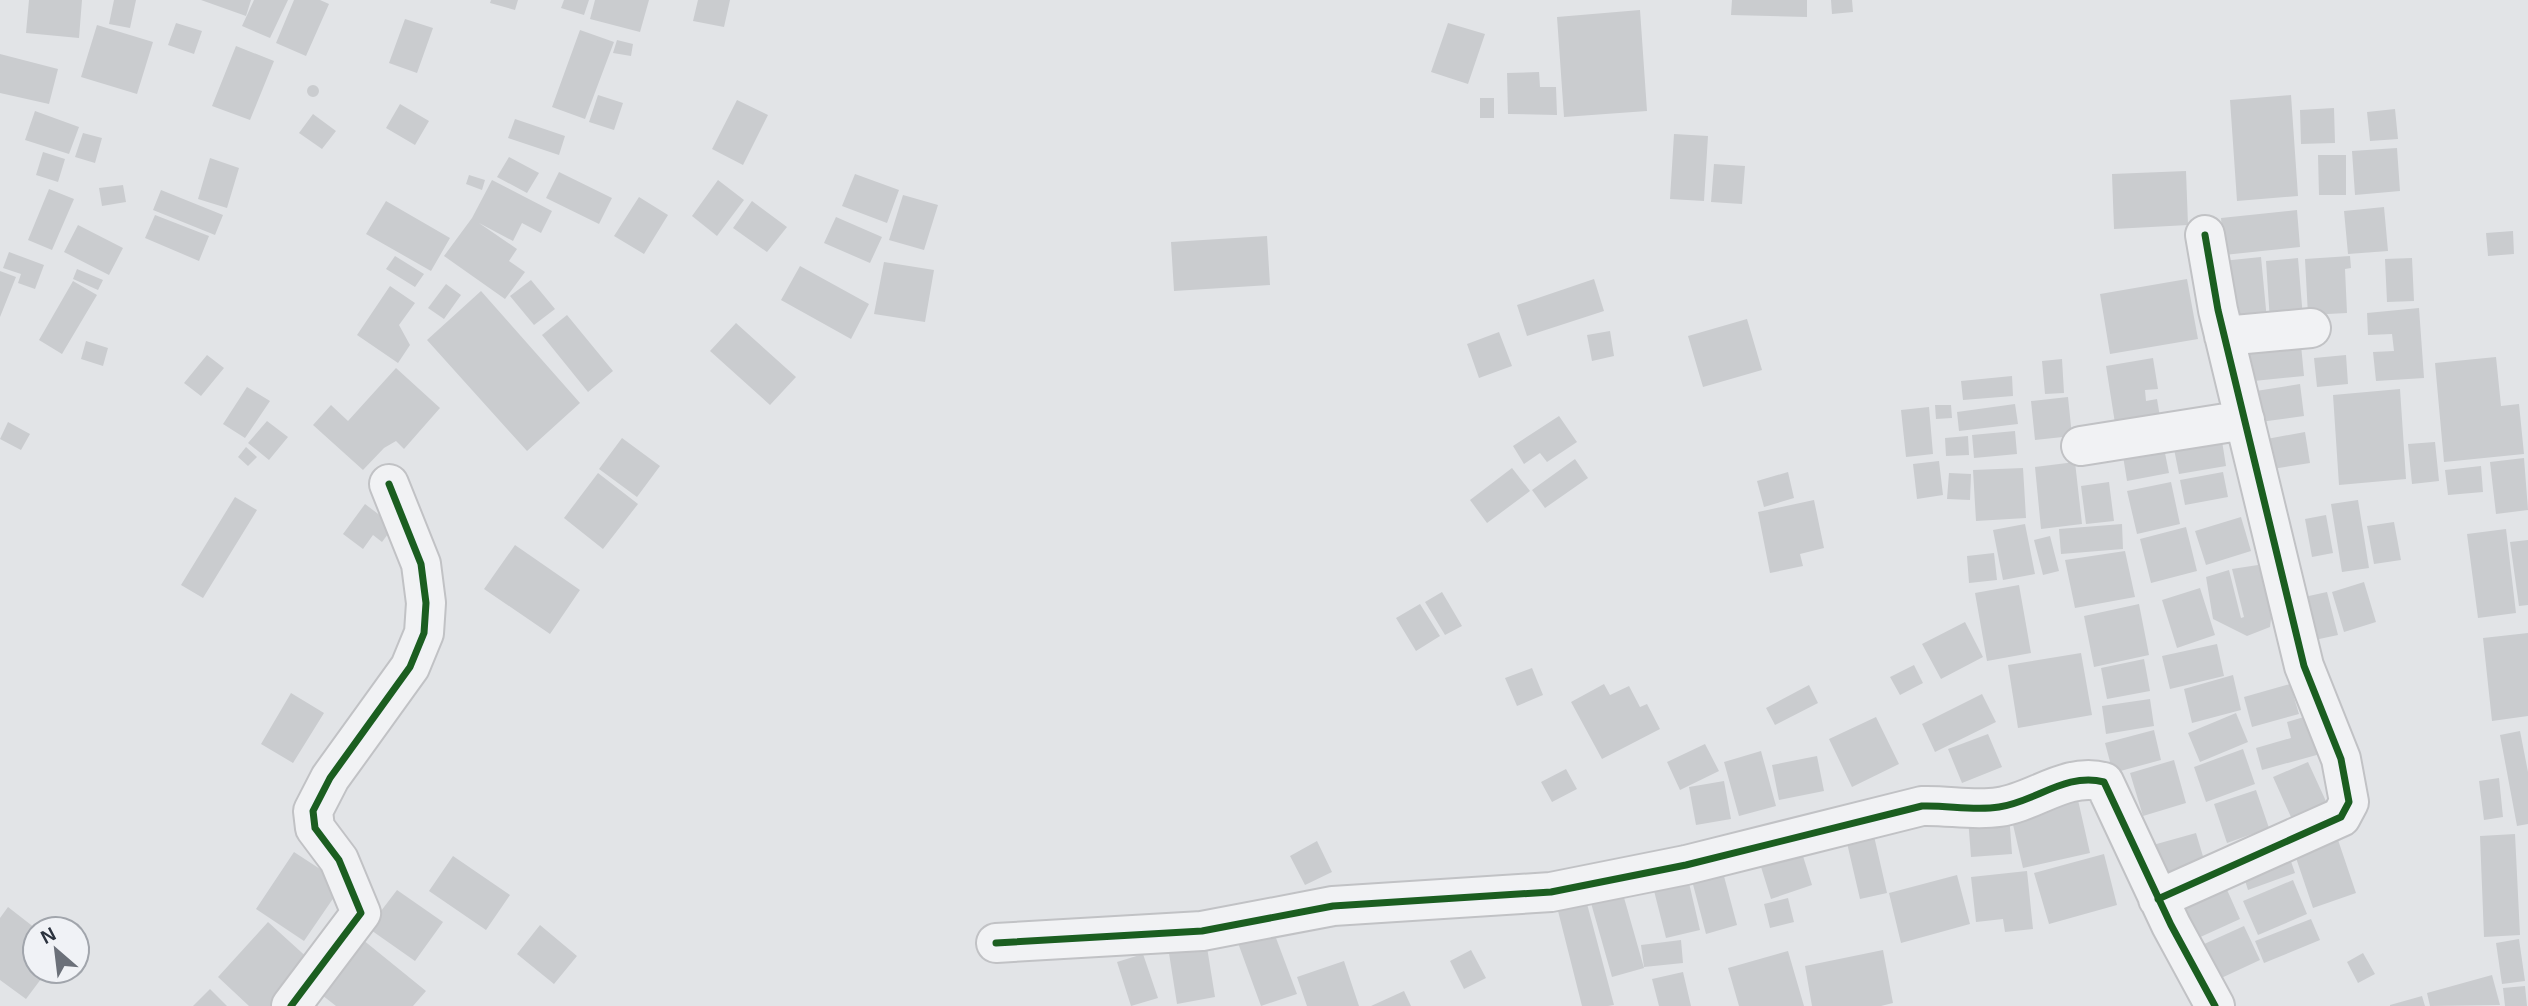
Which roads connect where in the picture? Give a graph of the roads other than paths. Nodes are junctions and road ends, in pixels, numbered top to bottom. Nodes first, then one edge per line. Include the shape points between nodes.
1 (2205, 235) dead end
2 (2311, 328) dead end
3 (2224, 336) junction
4 (2245, 420) junction
5 (2081, 446) dead end
6 (389, 484) dead end
7 (2158, 899) junction
8 (996, 943) dead end
9 (291, 1006) edge
10 (2215, 1006) edge

1 - 3 street
2 - 3 street
3 - 4 street
4 - 5 street
4 - 7 street via 2304,666 2341,759 2349,802 2341,817
6 - 9 street via 421,564 424,633 410,667 330,778 313,811 315,828 340,860 361,913
7 - 8 street via 2104,782 2093,779 2076,780 2002,807 1922,806 1686,865 1551,892 1333,906 1202,931
7 - 10 street

